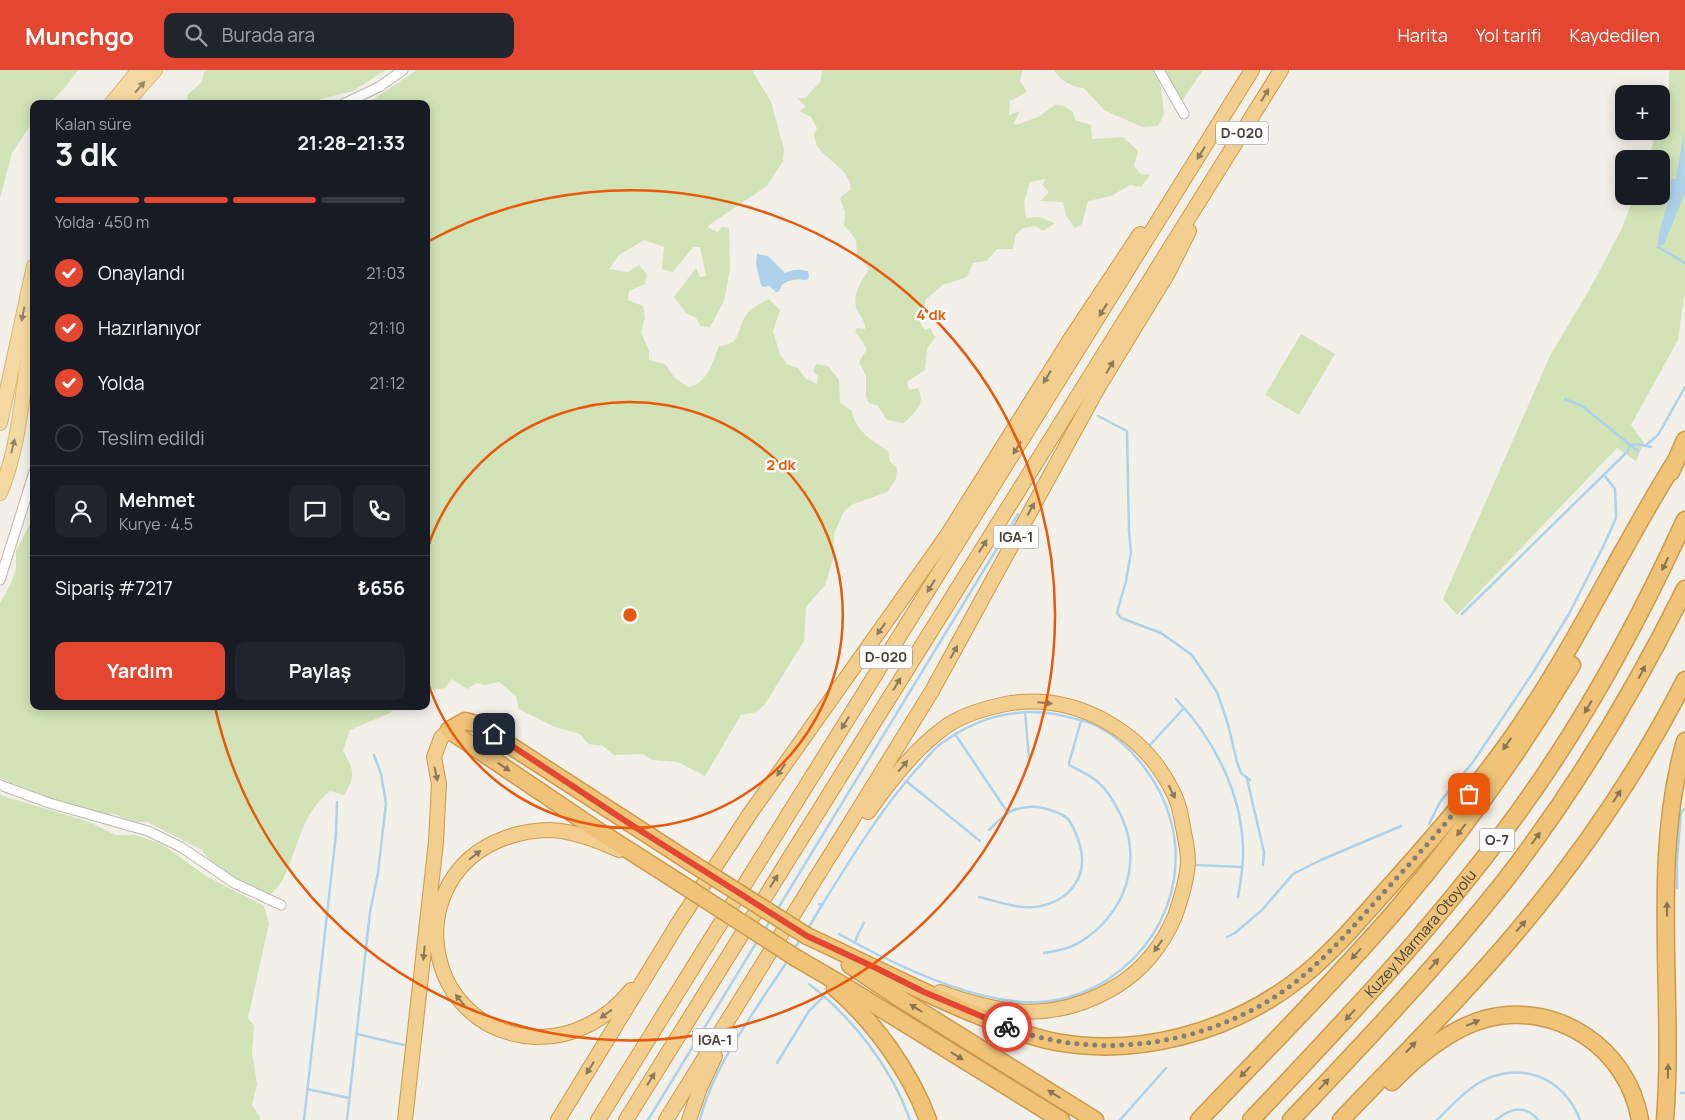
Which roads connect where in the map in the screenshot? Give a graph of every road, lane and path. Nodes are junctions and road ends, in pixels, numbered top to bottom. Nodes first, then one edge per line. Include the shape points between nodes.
1 (139, 70) edge
2 (155, 70) edge
3 (403, 70) edge
4 (1160, 70) edge
5 (1252, 70) edge
6 (1280, 70) edge
7 (114, 100) edge
8 (129, 100) edge
9 (351, 100) edge
10 (1184, 114) dead end
11 (1175, 194) junction
12 (1202, 196) junction
13 (30, 284) edge
14 (30, 352) edge
15 (0, 423) edge
16 (1685, 440) edge
17 (1675, 462) junction
18 (30, 485) edge
19 (0, 493) edge
20 (1685, 520) edge
21 (0, 580) edge
22 (1685, 589) edge
23 (1685, 680) edge
24 (449, 730) junction
25 (1685, 741) edge
26 (0, 785) edge
27 (644, 860) junction
28 (819, 873) junction
29 (281, 905) dead end
30 (679, 922) junction
31 (807, 936) junction
32 (796, 958) junction
33 (764, 960) junction
34 (876, 968) junction
35 (900, 1066) junction
36 (405, 1120) edge
37 (558, 1120) edge
38 (598, 1120) edge
39 (626, 1120) edge
40 (666, 1120) edge
41 (689, 1120) edge
42 (922, 1120) edge
43 (928, 1120) edge
44 (1061, 1120) edge
45 (1095, 1120) edge
46 (1199, 1120) edge
47 (1251, 1120) edge
48 (1291, 1120) edge
49 (1341, 1120) edge
50 (1355, 1120) edge
51 (1640, 1120) edge
52 (1665, 1120) edge

1 - 7 main road
8 -> 2 main road
3 - 9 street via 379,87
4 - 10 street
5 -> 11 highway, D-020
12 -> 6 highway, D-020
11 -> 30 highway via 1141,232 950,530 749,815
11 -> 38 highway, D-020
28 -> 12 highway, IGA-1 via 941,676 1099,386 1168,273
39 -> 12 highway, D-020
13 -> 15 main road
19 -> 14 main road via 18,429
16 - 17 highway
17 -> 34 highway via 1644,511 1571,645 1493,764 1426,846 1321,960 1264,1004 1226,1023 1190,1034 1151,1042 1092,1046 1056,1042 1018,1032
17 -> 46 highway via 1632,553 1579,652 1487,795 1395,910
18 - 21 street
20 -> 47 highway, Kuzey Marmara Otoyolu / O-7 via 1612,665 1553,763 1512,821 1427,928
48 -> 22 highway, Kuzey Marmara Otoyolu / O-7 via 1399,1004 1512,870 1604,736 1638,680
49 -> 23 highway via 1452,1003 1545,896 1615,800
24 -> 27 highway
24 - 31 highway, bridge via 466,721 478,724
24 -> 36 highway via 441,738 434,757 439,784 437,825
52 -> 25 highway via 1668,836
26 - 29 street via 49,803 148,831 180,847 234,883
30 -> 27 highway via 625,998 594,1023 568,1033 520,1036 496,1028 466,1008 450,987 436,946 438,917 446,890 464,864 477,853 518,834 549,830 581,835
27 - 32 highway, bridge
28 - 33 highway, IGA-1
28 -> 34 highway via 922,746 949,724 997,706 1026,701 1047,702 1098,716 1138,744 1174,793 1186,841 1188,861 1184,886 1170,928 1142,967 1121,984 1078,1005 1036,1012 1012,1011 957,998
30 -> 37 highway
31 - 34 highway
45 -> 31 highway via 904,1001
32 - 35 highway via 852,1004
32 -> 44 highway
33 - 40 highway, IGA-1
33 - 41 highway, IGA-1 via 758,982 706,1073
35 - 42 highway
35 - 43 highway
50 -> 51 highway via 1428,1048 1483,1019 1520,1014 1563,1023 1597,1044 1629,1082 1638,1104

